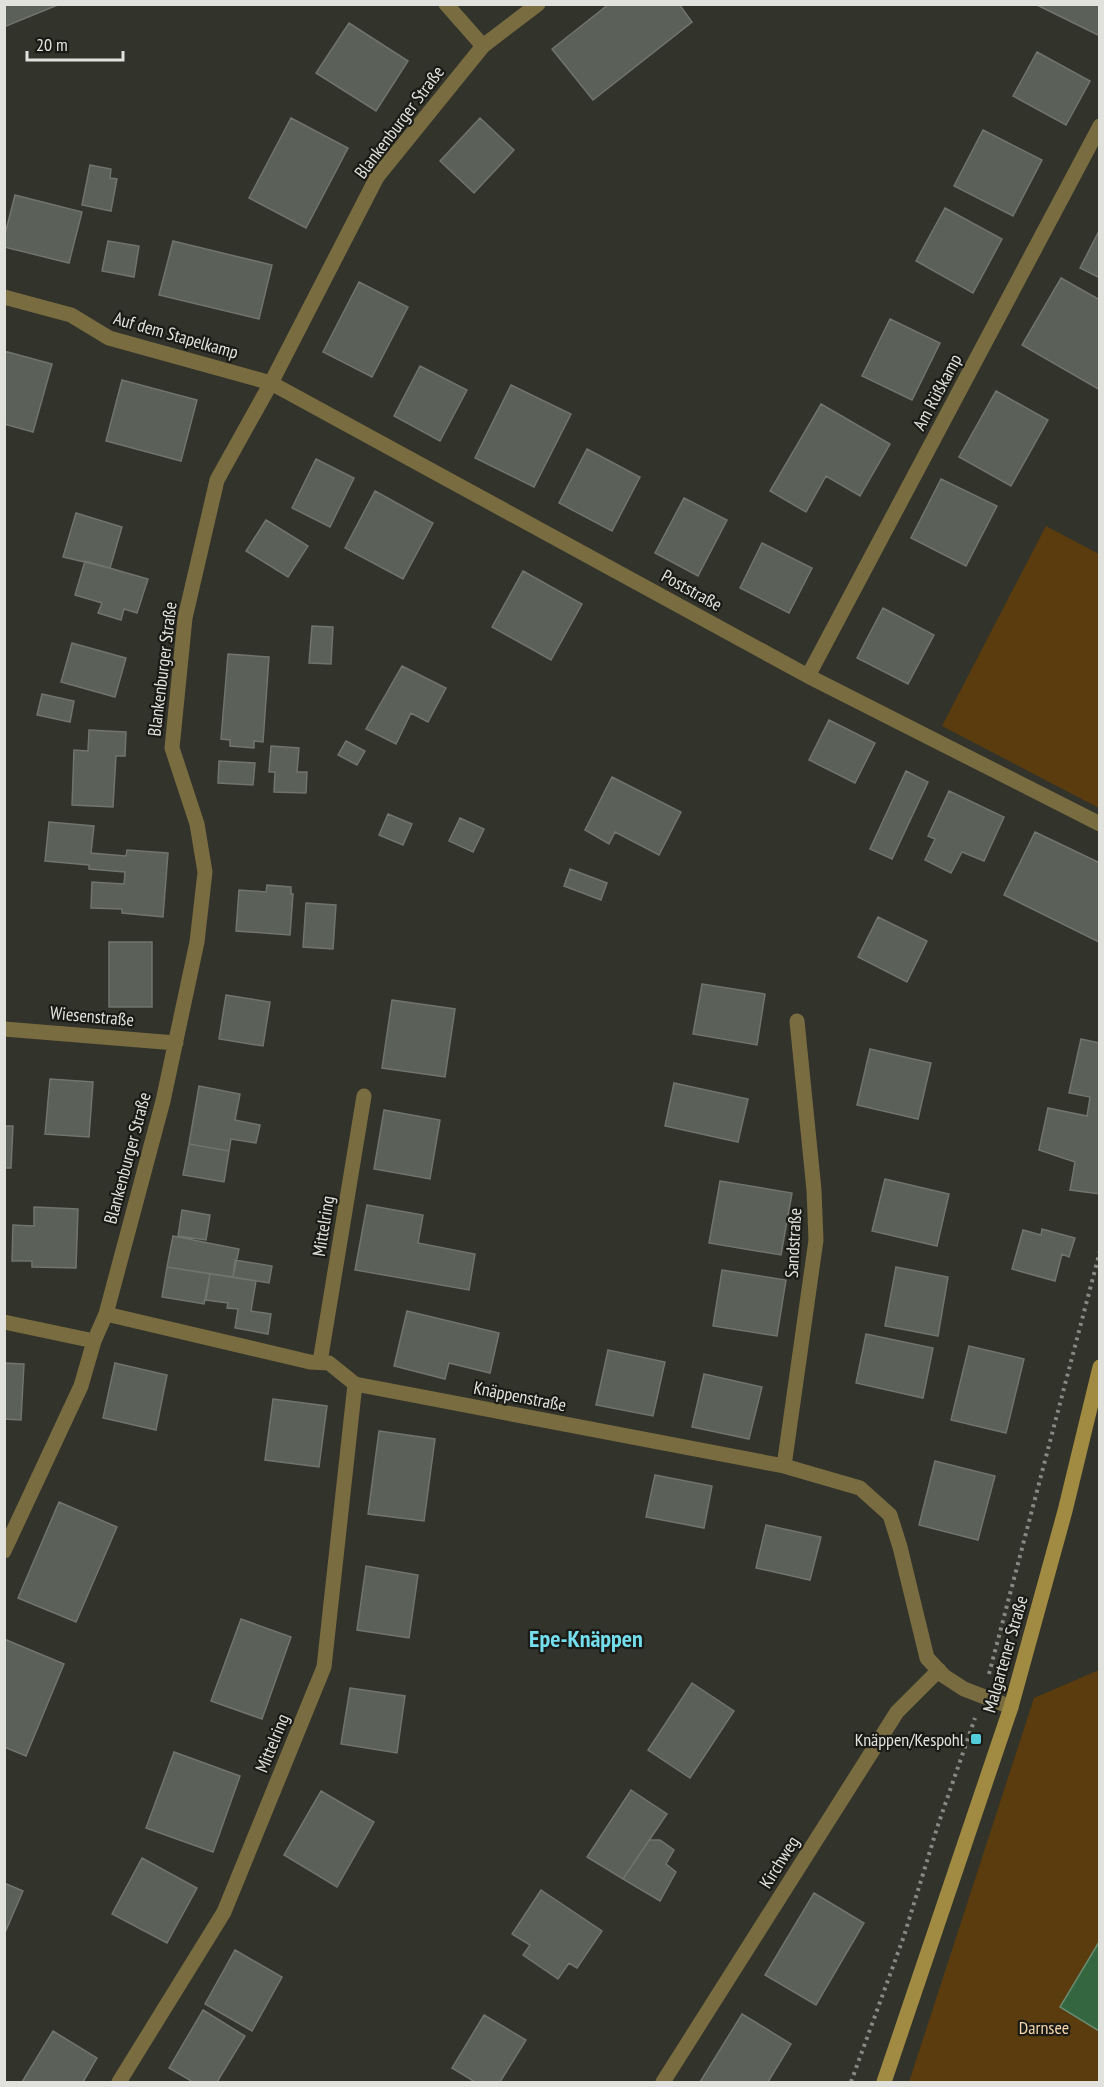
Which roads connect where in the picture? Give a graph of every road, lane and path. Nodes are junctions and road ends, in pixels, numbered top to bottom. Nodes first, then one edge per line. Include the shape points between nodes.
1 (446, 4) edge
2 (538, 4) edge
3 (483, 46) junction
4 (1100, 126) edge
5 (4, 297) edge
6 (271, 383) junction
7 (808, 676) junction
8 (1100, 824) edge
9 (797, 1021) dead end
10 (4, 1029) edge
11 (177, 1043) junction
12 (364, 1096) dead end
13 (106, 1314) junction
14 (4, 1322) edge
15 (94, 1341) junction
16 (320, 1362) junction
17 (1099, 1368) edge
18 (355, 1384) junction
19 (784, 1466) junction
20 (4, 1551) edge
21 (939, 1671) junction
22 (1011, 1707) junction
23 (119, 2082) edge
24 (663, 2082) edge
25 (884, 2082) edge

1 - 3 street
2 - 3 street, Blankenburger Straße
3 - 6 street, Blankenburger Straße via 377,177
4 - 7 street, Am Rüßkamp
5 - 6 street, Auf dem Stapelkamp via 71,315 109,338
6 - 7 street, Poststraße
6 - 11 street, Blankenburger Straße via 218,480 185,618 172,748 197,824 205,872 197,942
7 - 8 street, Poststraße
9 - 19 street, Sandstraße via 816,1240
10 - 11 street, Wiesenstraße
11 - 13 street, Blankenburger Straße
12 - 16 street, Mittelring
13 - 15 street, Blankenburger Straße
13 - 16 street, Knäppenstraße
14 - 15 street
15 - 20 street, Blankenburger Straße via 81,1386
16 - 18 street, Knäppenstraße via 329,1363
17 - 22 street, Malgartener Straße via 1065,1511
18 - 19 street, Knäppenstraße
18 - 23 street, Mittelring via 324,1667 224,1912
19 - 21 street, Knäppenstraße via 860,1488 890,1515 927,1658
21 - 22 street via 964,1689
21 - 24 street, Kirchweg via 897,1712
22 - 25 street, Malgartener Straße

